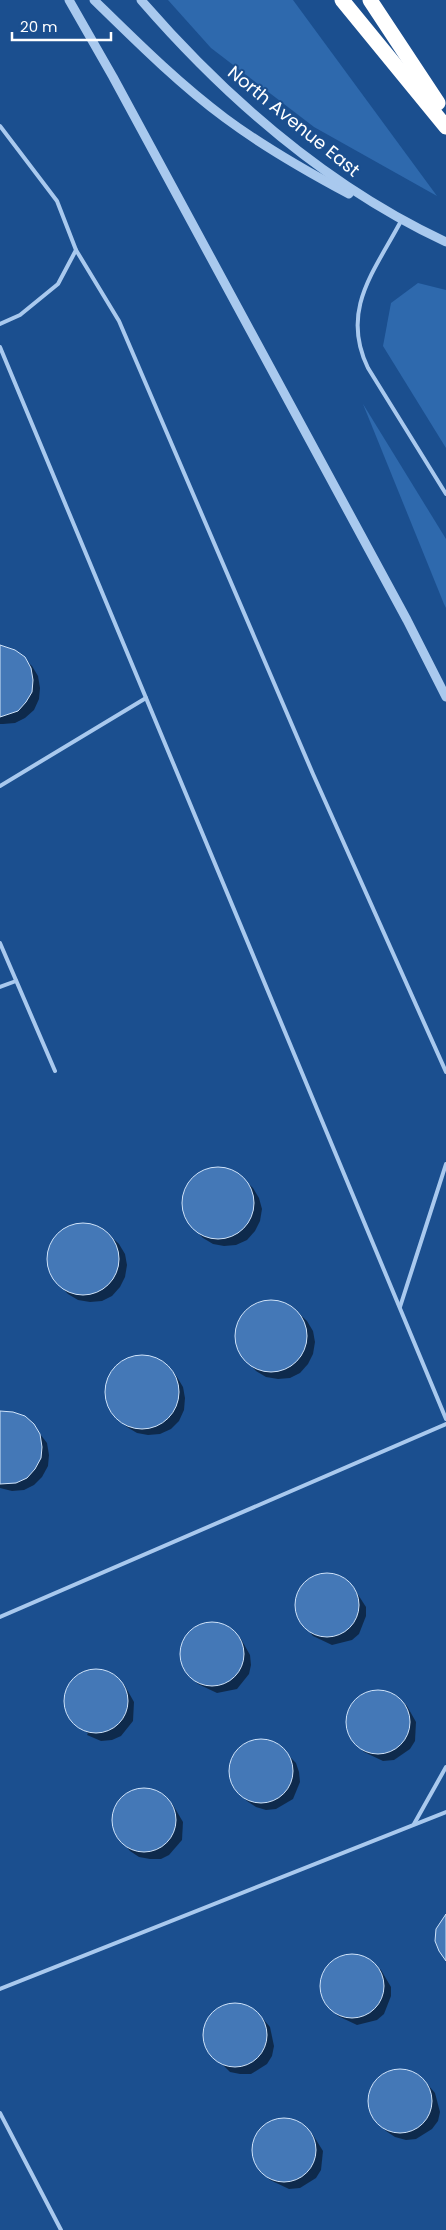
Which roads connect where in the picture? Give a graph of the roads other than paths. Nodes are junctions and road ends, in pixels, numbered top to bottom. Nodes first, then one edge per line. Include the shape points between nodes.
1 (69, 0) edge
2 (94, 0) edge
3 (141, 0) edge
4 (342, 0) edge
5 (370, 0) edge
6 (446, 116) edge
7 (0, 126) edge
8 (446, 126) edge
9 (401, 220) junction
10 (446, 242) edge
11 (76, 250) junction
12 (0, 324) edge
13 (0, 347) edge
14 (446, 494) edge
15 (446, 697) edge
16 (146, 698) junction
17 (0, 786) edge
18 (0, 943) edge
19 (16, 981) junction
20 (0, 987) edge
21 (55, 1071) dead end
22 (446, 1072) edge
23 (446, 1164) edge
24 (400, 1307) junction
25 (446, 1419) edge
26 (446, 1424) edge
27 (0, 1617) edge
28 (446, 1767) edge
29 (446, 1812) edge
30 (414, 1824) junction
31 (0, 1989) edge
32 (0, 2113) edge
33 (61, 2230) edge

1 - 15 street via 123,94
2 - 9 street via 178,80 246,134 298,166
3 - 9 street, North Avenue East via 188,52 271,128 342,182
4 - 8 highway
5 - 6 highway
7 - 11 lane via 57,201
9 - 10 street, North Avenue East
9 - 14 lane via 359,304 357,338 368,368
11 - 12 lane via 58,284 20,314
11 - 22 lane via 120,321
13 - 16 lane
16 - 17 lane
16 - 24 lane
18 - 19 lane
19 - 20 lane
19 - 21 lane
23 - 24 lane
24 - 25 lane
26 - 27 lane
28 - 30 lane
29 - 30 lane
30 - 31 lane
32 - 33 lane

